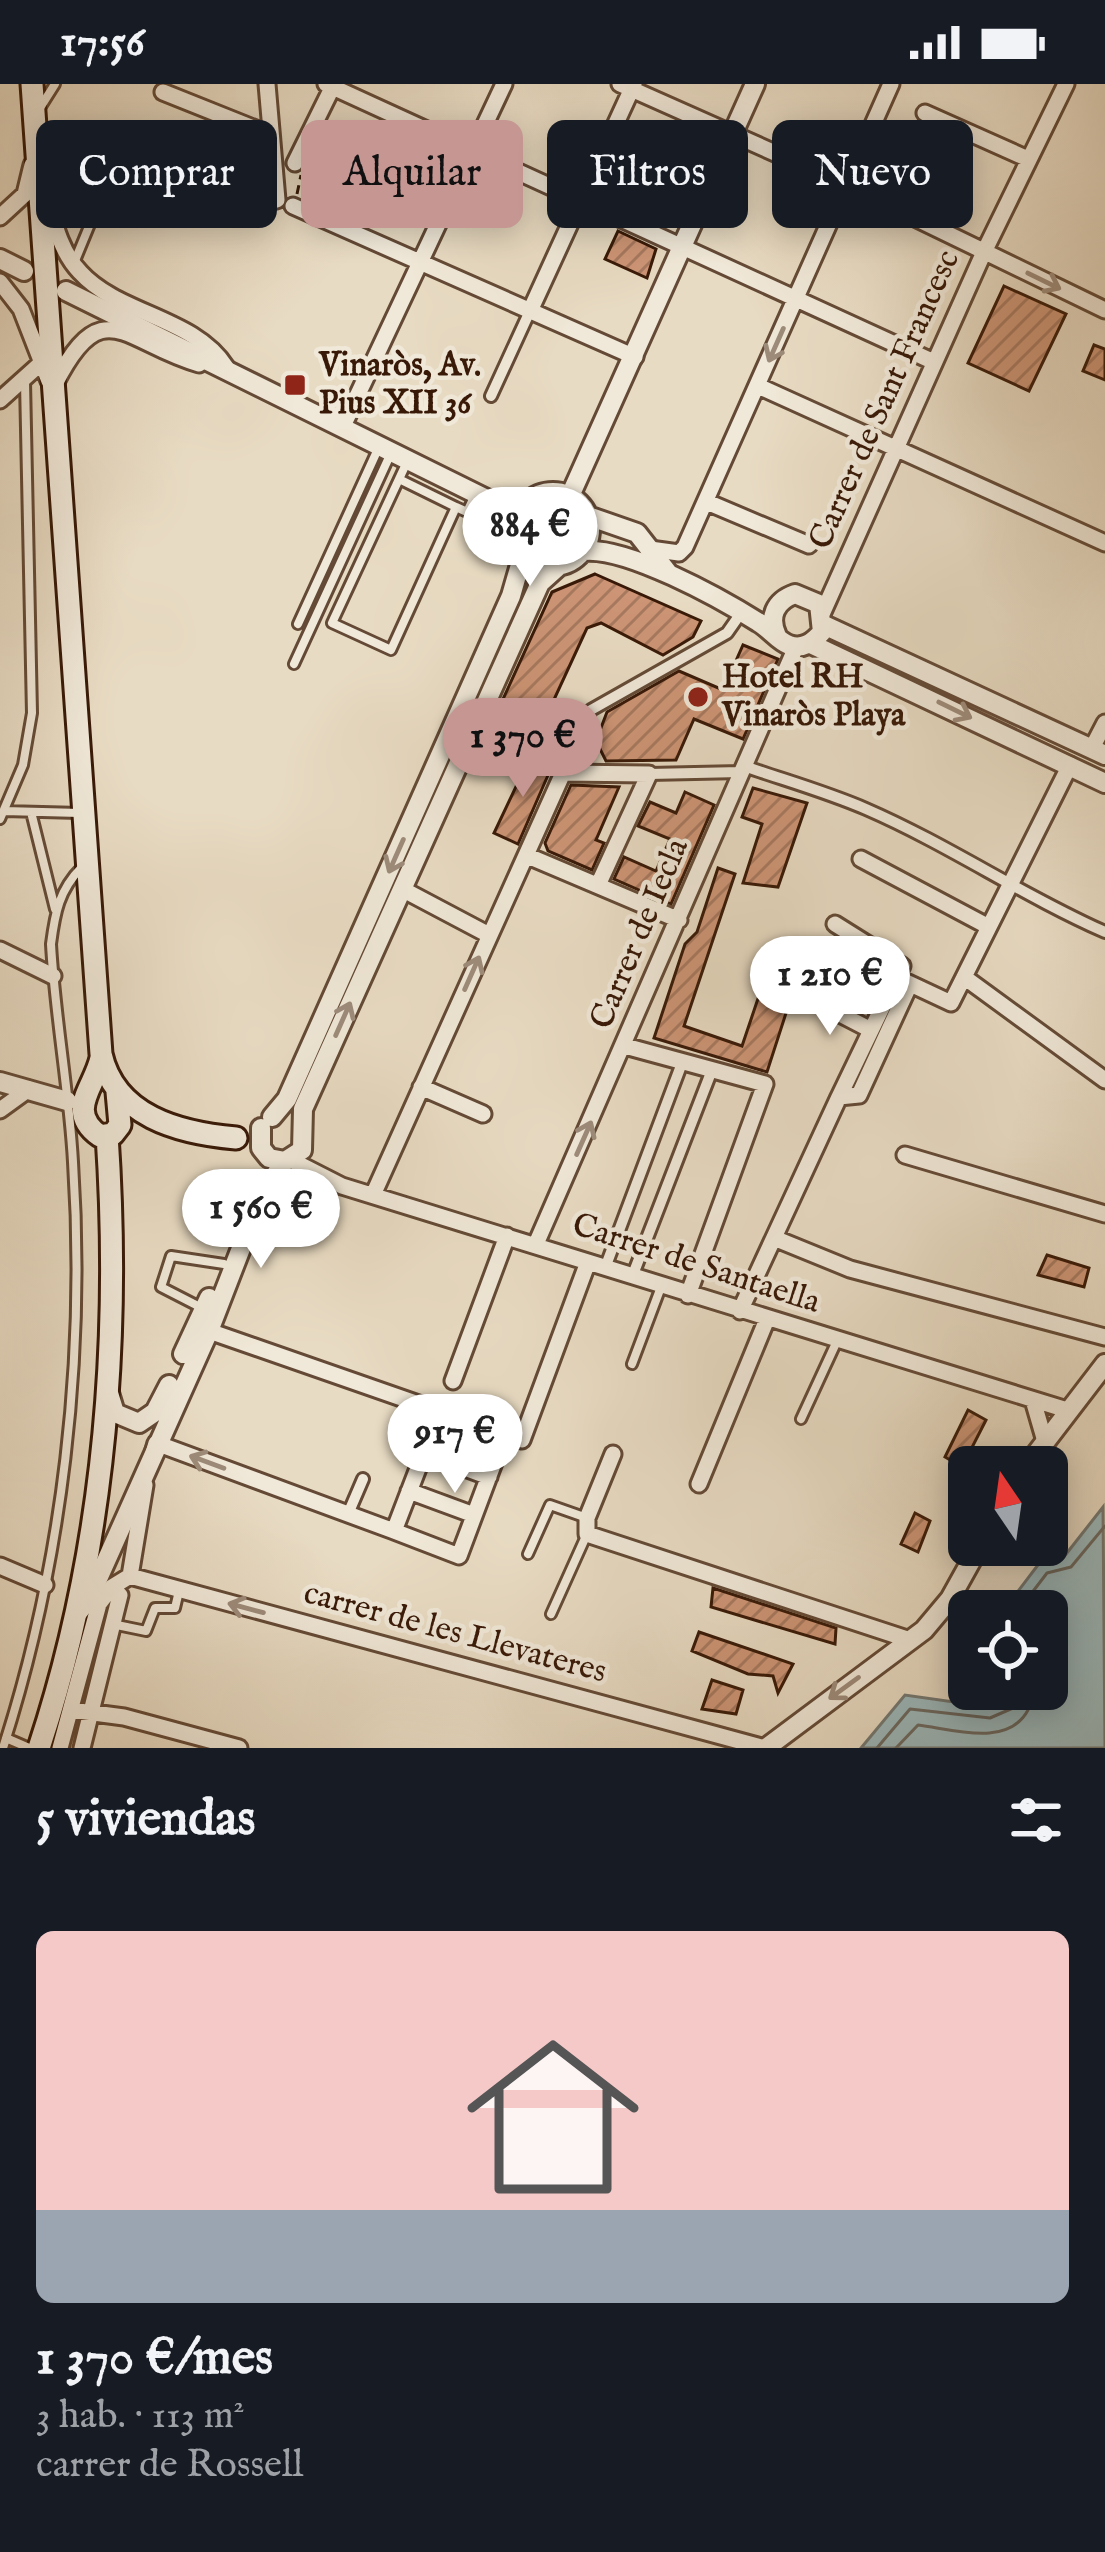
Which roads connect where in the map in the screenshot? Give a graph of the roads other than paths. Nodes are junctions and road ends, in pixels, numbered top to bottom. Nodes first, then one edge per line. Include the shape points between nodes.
1 (32, 84) edge
2 (56, 84) edge
3 (267, 84) edge
4 (503, 84) edge
5 (755, 84) edge
6 (891, 84) edge
7 (1066, 84) edge
8 (331, 85) edge
9 (629, 86) edge
10 (163, 92) dead end
11 (925, 113) dead end
12 (233, 120) edge
13 (268, 120) edge
14 (407, 120) edge
15 (487, 120) edge
16 (615, 120) edge
17 (703, 120) edge
18 (739, 120) edge
19 (875, 120) edge
20 (35, 122) junction
21 (1028, 159) junction
22 (277, 162) edge
23 (300, 165) road end
24 (0, 217) edge
25 (89, 228) edge
26 (437, 228) edge
27 (568, 228) edge
28 (643, 228) edge
29 (690, 228) edge
30 (828, 228) edge
31 (935, 228) edge
32 (682, 246) junction
33 (984, 252) junction
34 (0, 259) edge
35 (421, 262) junction
36 (74, 264) junction
37 (24, 271) dead end
38 (0, 282) edge
39 (66, 291) dead end
40 (797, 298) junction
41 (1105, 310) edge
42 (530, 311) junction
43 (634, 357) junction
44 (934, 362) junction
45 (40, 364) junction
46 (226, 367) junction
47 (24, 374) junction
48 (758, 386) junction
49 (53, 389) junction
50 (491, 396) dead end
51 (0, 400) edge
52 (344, 424) junction
53 (394, 449) junction
54 (895, 451) junction
55 (399, 479) junction
56 (476, 493) junction
57 (570, 496) junction
58 (707, 502) junction
59 (456, 507) junction
60 (519, 515) junction
61 (588, 516) junction
62 (1105, 543) edge
63 (808, 545) dead end
64 (650, 549) junction
65 (524, 551) junction
66 (583, 551) junction
67 (560, 565) junction
68 (677, 581) junction
69 (779, 602) junction
70 (735, 609) junction
71 (824, 618) junction
72 (298, 625) dead end
73 (777, 636) junction
74 (804, 645) junction
75 (294, 664) dead end
76 (481, 714) junction
77 (1105, 723) edge
78 (1098, 751) edge
79 (1070, 765) junction
80 (564, 767) junction
81 (742, 769) junction
82 (649, 774) junction
83 (1105, 783) edge
84 (31, 812) junction
85 (86, 813) junction
86 (2, 815) edge
87 (528, 856) junction
88 (861, 859) dead end
89 (89, 860) junction
90 (1012, 882) junction
91 (598, 885) junction
92 (402, 889) junction
93 (55, 911) junction
94 (679, 920) junction
95 (835, 924) dead end
96 (989, 927) junction
97 (1105, 932) edge
98 (489, 934) junction
99 (0, 950) edge
100 (53, 976) junction
101 (964, 977) junction
102 (903, 981) junction
103 (813, 1000) dead end
104 (871, 1030) junction
105 (625, 1046) junction
106 (101, 1054) junction
107 (682, 1063) junction
108 (712, 1070) junction
109 (1105, 1080) edge
110 (0, 1082) edge
111 (115, 1085) junction
112 (421, 1087) junction
113 (29, 1088) junction
114 (839, 1097) junction
115 (80, 1099) junction
116 (0, 1110) edge
117 (483, 1114) dead end
118 (158, 1121) junction
119 (266, 1122) junction
120 (114, 1130) junction
121 (304, 1135) junction
122 (236, 1138) junction
123 (264, 1153) junction
124 (905, 1156) dead end
125 (288, 1160) junction
126 (341, 1186) junction
127 (373, 1195) junction
128 (1105, 1214) edge
129 (508, 1236) junction
130 (774, 1238) junction
131 (536, 1244) junction
132 (588, 1262) junction
133 (224, 1264) junction
134 (605, 1268) junction
135 (632, 1277) junction
136 (662, 1287) junction
137 (688, 1295) junction
138 (211, 1310) junction
139 (740, 1311) junction
140 (766, 1319) junction
141 (209, 1331) junction
142 (1105, 1337) edge
143 (837, 1341) junction
144 (632, 1364) dead end
145 (1105, 1364) edge
146 (453, 1382) dead end
147 (109, 1392) junction
148 (1033, 1400) junction
149 (1067, 1410) junction
150 (440, 1412) junction
151 (802, 1419) dead end
152 (504, 1436) junction
153 (1045, 1438) junction
154 (156, 1443) junction
155 (1040, 1446) edge
156 (424, 1453) junction
157 (613, 1454) dead end
158 (489, 1477) junction
159 (363, 1479) dead end
160 (699, 1484) dead end
161 (409, 1491) junction
162 (348, 1514) junction
163 (474, 1515) junction
164 (587, 1526) junction
165 (394, 1531) junction
166 (528, 1554) dead end
167 (0, 1566) edge
168 (968, 1566) edge
169 (130, 1576) junction
170 (45, 1586) junction
171 (179, 1589) junction
172 (120, 1594) dead end
173 (551, 1614) dead end
174 (74, 1619) junction
175 (112, 1624) junction
176 (910, 1640) junction
177 (70, 1710) junction
178 (92, 1712) junction
179 (4, 1743) edge
180 (29, 1748) edge
181 (39, 1748) edge
182 (60, 1748) edge
183 (82, 1748) edge
184 (239, 1748) edge
185 (765, 1748) edge

1 - 20 main road
2 - 20 lane
3 - 13 street
4 - 15 street
5 - 18 street
6 - 19 street
7 - 21 street, Carrer de Sant Francesc
8 - 14 street
8 - 23 street
9 - 16 street
9 - 17 street
10 - 12 street
11 - 21 street
20 - 24 street via 31,181
20 - 36 street via 45,191
20 - 49 main road
21 - 33 street, Carrer de Sant Francesc
22 - 35 street via 289,200
25 - 36 lane
26 - 35 street
27 - 42 street
28 - 32 street
29 - 32 street
30 - 40 street
31 - 33 street
32 - 40 street
32 - 43 street
33 -> 41 street
33 - 44 street, Carrer de Sant Francesc
34 - 37 street
35 - 42 street
35 - 52 street
36 - 46 street via 103,290 202,341
38 - 45 street via 21,309
39 - 46 street
40 - 44 street
40 -> 48 street
42 - 43 street
42 - 50 street
43 - 57 street
44 - 54 street, Carrer de Sant Francesc
45 - 47 street
45 - 49 street
46 - 49 street via 175,357 107,328 71,350
46 - 52 street
47 - 51 street
47 - 86 lane via 32,713 23,765
48 - 54 street
48 - 58 street
49 - 85 main road
52 - 53 street
53 - 55 lane
53 - 56 street
53 - 72 lane
53 - 75 lane
54 - 62 street
54 - 71 street, Carrer de Sant Francesc
55 - 59 lane
55 - 59 lane via 332,623 391,650
56 - 59 lane via 467,512
56 - 60 street
57 - 60 street via 535,496
57 - 61 street
58 - 63 street
58 - 64 street via 679,553
60 - 65 street
61 - 64 street via 637,533
61 - 66 street
64 - 68 street
65 - 67 street
65 -> 119 street via 287,1100
66 - 67 street
66 - 68 street via 607,550
67 - 76 street via 540,583
68 - 70 street
69 - 70 street
69 - 71 street via 804,595
69 - 73 street
70 - 73 street
70 - 80 street via 727,633 591,710
71 - 74 street
71 - 78 street
73 - 74 street
74 -> 79 street
74 - 81 street, Carrer de Iecla
76 - 80 street
76 - 92 street
77 - 78 street
79 - 83 street
79 - 90 street
80 - 82 street
80 - 87 street
81 - 82 street
81 - 90 street via 867,809
81 - 94 street, Carrer de Iecla
82 - 91 street
84 - 85 lane
84 - 86 lane
84 - 93 lane
85 - 89 main road
87 - 91 street
87 - 98 street
88 - 96 street
89 - 93 lane via 66,883
89 - 106 main road
90 - 96 street
90 - 97 street via 1034,901
91 - 94 street
92 - 98 street
121 -> 92 street via 303,1109
93 - 100 lane
94 - 105 street, Carrer de Iecla
95 - 102 street via 902,966
96 - 101 street
112 -> 98 street
99 - 100 street
100 - 115 lane
101 - 102 street via 951,1004
101 - 109 street
102 - 104 street
102 - 114 street via 860,1094
103 - 104 street
104 - 114 street
105 - 107 street
131 -> 105 street, Carrer de Iecla
106 - 111 main road
106 - 115 main road
107 - 108 street
107 - 134 street
108 - 135 street
108 - 137 street via 765,1084
110 - 113 street
111 - 118 main road via 129,1105
111 - 120 main road
112 - 117 street
112 - 127 street
113 - 115 street
113 - 116 street
114 - 130 street
115 - 120 main road via 91,1129
115 - 170 lane via 67,1457
118 - 120 main road
118 - 122 main road
119 - 121 street via 288,1116
119 - 122 street
119 - 123 street
120 - 147 main road
121 - 125 street
121 - 126 street via 315,1162
122 - 123 street
123 - 125 street
123 - 133 street
124 - 128 street
125 - 126 street, Carrer de Santaella
125 - 138 street via 262,1194
126 - 127 street, Carrer de Santaella
127 - 129 street, Carrer de Santaella
129 - 131 street, Carrer de Santaella
129 - 146 street
130 - 139 street
130 - 142 street via 850,1269
131 - 132 street, Carrer de Santaella
132 - 134 street, Carrer de Santaella
132 - 152 street via 527,1435
133 - 138 street
133 - 138 lane via 171,1256 161,1287
134 - 135 street, Carrer de Santaella
135 - 136 street, Carrer de Santaella
136 - 137 street, Carrer de Santaella
136 - 144 lane
137 - 139 street, Carrer de Santaella
138 - 141 street
138 - 147 street via 148,1420 126,1421
139 - 140 street, Carrer de Santaella
140 - 143 street, Carrer de Santaella
140 - 160 street
141 - 150 street
141 - 154 street
143 - 148 street, Carrer de Santaella
143 - 151 lane
145 - 149 street
147 - 174 main road
148 - 149 street, Carrer de Santaella
148 - 153 street
149 - 153 street
150 - 152 street
150 - 156 street
152 - 158 street
153 - 155 street
162 -> 154 street
154 - 169 street
154 - 174 street
156 - 158 street
156 - 161 street
157 - 164 street
158 - 163 street
159 - 162 street
161 - 163 street
161 - 165 street
162 - 165 street
163 - 165 street via 460,1556
164 - 166 lane via 550,1504
164 - 173 lane
164 - 176 street
167 - 170 street
168 - 176 street via 943,1609
169 - 171 street, carrer de les Llevateres
169 - 177 street via 99,1604
170 - 179 lane
171 - 175 lane via 175,1608 155,1608 146,1631
185 -> 171 street, carrer de les Llevateres
172 - 175 street
174 - 181 main road
175 - 178 street
176 -> 185 street
177 - 178 street
177 - 182 street
178 - 183 street
178 - 184 street
179 - 180 lane

